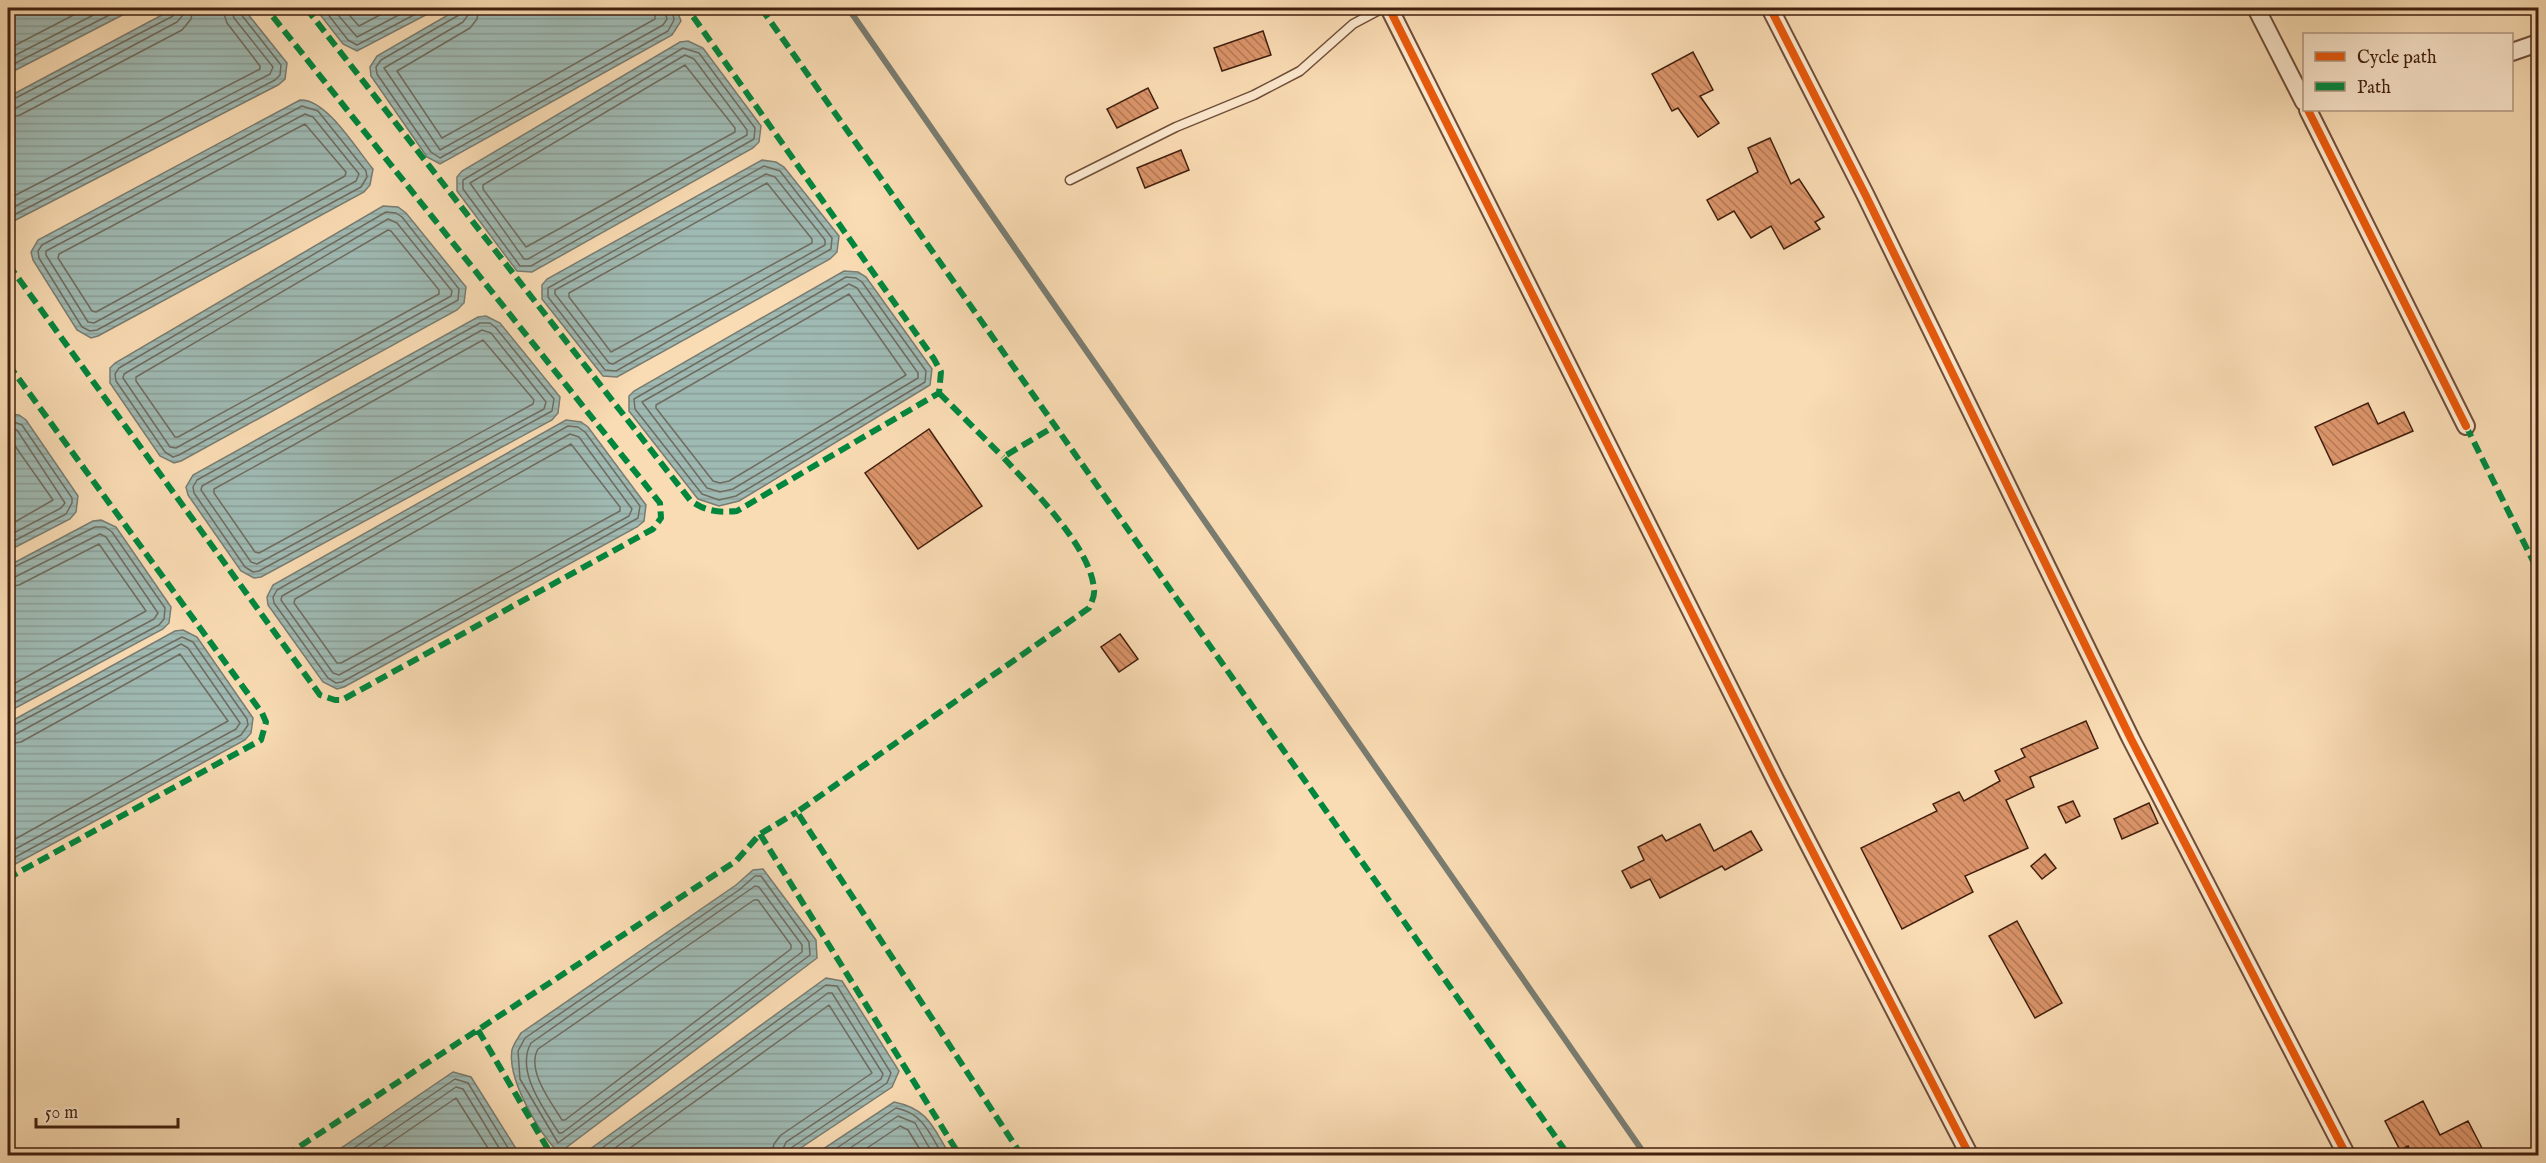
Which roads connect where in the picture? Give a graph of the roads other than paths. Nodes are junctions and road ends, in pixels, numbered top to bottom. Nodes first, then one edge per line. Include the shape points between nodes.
1 (1383, 8) edge
2 (1389, 8) edge
3 (1770, 8) edge
4 (2256, 8) edge
5 (2538, 43) edge
6 (2513, 51) edge
7 (2303, 93) edge
8 (2312, 111) edge
9 (1070, 180) dead end
10 (2466, 426) dead end
11 (1970, 1155) edge
12 (2347, 1155) edge

1 - 9 lane via 1353,24 1300,71
2 - 11 street via 1776,781
3 - 12 street via 2131,739
4 - 7 street
5 - 6 street
8 - 10 street

